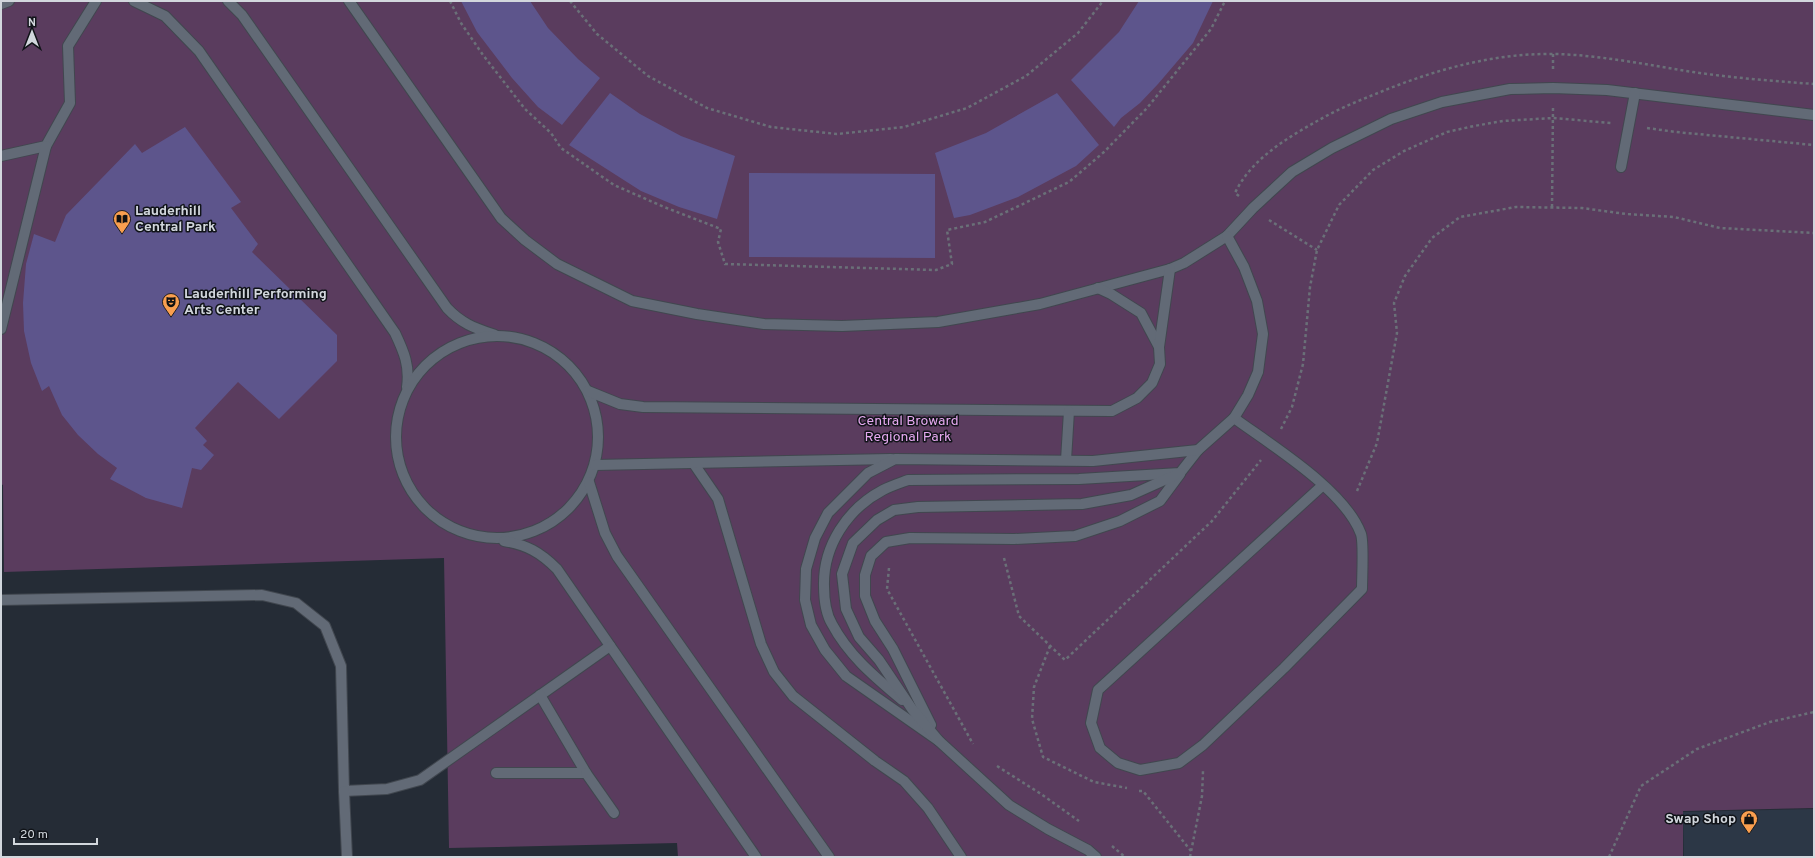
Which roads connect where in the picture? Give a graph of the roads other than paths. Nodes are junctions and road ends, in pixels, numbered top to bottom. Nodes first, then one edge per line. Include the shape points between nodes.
1 (9, 1) edge
2 (96, 1) edge
3 (134, 1) edge
4 (228, 1) edge
5 (349, 1) edge
6 (1, 4) edge
7 (1636, 93) junction
8 (1814, 115) edge
9 (46, 146) junction
10 (1, 156) edge
11 (1621, 167) dead end
12 (1227, 236) junction
13 (1170, 269) junction
14 (1098, 288) junction
15 (1, 329) edge
16 (497, 336) junction
17 (1159, 347) junction
18 (406, 391) junction
19 (588, 391) junction
20 (1069, 411) junction
21 (1234, 418) junction
22 (1198, 450) junction
23 (895, 459) junction
24 (1066, 460) junction
25 (694, 464) junction
26 (595, 465) junction
27 (1180, 473) junction
28 (589, 482) junction
29 (1323, 485) junction
30 (494, 539) junction
31 (1, 600) edge
32 (610, 646) junction
33 (540, 695) junction
34 (912, 709) junction
35 (939, 741) junction
36 (496, 773) dead end
37 (586, 773) junction
38 (344, 791) junction
39 (614, 813) dead end
40 (347, 857) edge
41 (756, 857) edge
42 (829, 857) edge
43 (961, 857) edge
44 (1096, 857) edge

1 - 6 lane
2 - 9 lane via 68,46 70,103
3 - 18 lane via 165,16 204,58 395,333 404,353 409,374
4 - 16 lane via 242,15 447,308 467,326
5 - 14 lane via 501,218 557,264 632,301 764,324 842,326 938,322 1040,304
7 - 8 lane
7 - 11 lane
7 - 12 lane via 1553,88 1510,89 1442,102 1392,119 1332,148 1292,172
9 - 10 lane
9 - 15 lane
12 - 13 lane
12 - 21 lane via 1244,267 1257,301 1263,334 1258,372
13 - 14 lane
13 - 17 lane
14 - 17 lane via 1141,313
16 - 18 lane via 470,340 444,351 422,368
16 - 19 lane via 525,340 550,351 572,368
17 - 20 lane via 1160,364 1152,383 1137,398 1112,411
18 - 30 lane via 396,423 397,457 409,489 431,515 460,532
19 - 20 lane via 620,404 643,407
19 - 26 lane via 597,421 599,440
20 - 24 lane
21 - 22 lane
21 - 29 lane via 1304,468
22 - 24 lane via 1093,461
22 - 27 lane
23 - 24 lane
23 - 25 lane
23 - 35 lane via 868,473 828,513 815,538 806,569 805,600 811,625 825,650 846,676
25 - 26 lane
25 - 43 lane via 718,499 761,644 774,672 793,696 904,781 928,808
26 - 28 lane
27 - 34 lane via 1131,495 1082,504 918,507 894,510 878,520 853,544 842,574 846,609 859,637 879,660
27 - 34 lane via 1079,479 908,480 882,490 860,507 840,528 830,546 824,570 824,597 831,623 843,642 865,668
27 - 35 lane via 1160,501 1120,521 1076,536 1014,539 910,538 886,542 871,556 865,575 868,602 875,621 893,650
28 - 30 lane via 572,506 550,524 523,536
28 - 42 lane via 605,533 617,556
29 - 29 lane via 1098,690 1091,723 1100,748 1118,763 1140,770 1179,763 1203,745 1284,668 1362,589 1361,535 1348,511
30 - 32 lane via 522,544 543,555 557,569
31 - 38 lane via 262,595 296,603 325,626 342,666
32 - 33 lane
32 - 41 lane
33 - 37 lane
33 - 38 lane via 420,780 388,789
34 - 35 lane
35 - 44 lane via 1009,806
36 - 37 lane
37 - 39 lane
38 - 40 lane

